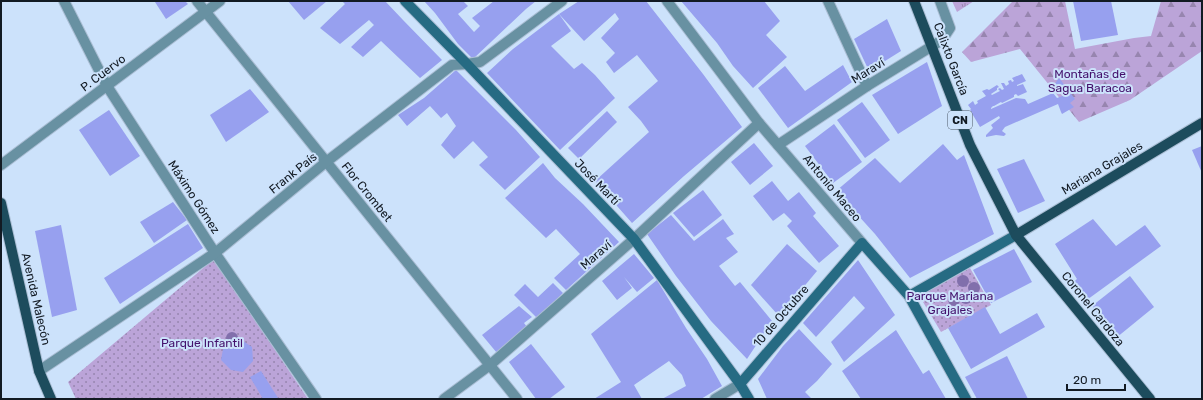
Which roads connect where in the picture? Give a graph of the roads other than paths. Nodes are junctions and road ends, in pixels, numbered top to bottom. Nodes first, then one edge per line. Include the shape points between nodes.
1 (64, 1) edge
2 (197, 1) edge
3 (220, 1) edge
4 (405, 1) edge
5 (562, 1) edge
6 (667, 1) edge
7 (828, 1) edge
8 (914, 1) edge
9 (940, 1) edge
10 (205, 12) junction
11 (932, 46) junction
12 (467, 64) junction
13 (107, 86) junction
14 (867, 86) junction
15 (759, 123) junction
16 (1202, 123) edge
17 (778, 145) junction
18 (326, 162) junction
19 (1, 166) edge
20 (1, 203) edge
21 (1016, 235) junction
22 (634, 239) junction
23 (862, 243) junction
24 (215, 253) junction
25 (909, 296) junction
26 (490, 365) junction
27 (39, 371) junction
28 (740, 384) junction
29 (51, 399) edge
30 (316, 399) edge
31 (444, 399) edge
32 (517, 399) edge
33 (715, 399) edge
34 (749, 399) edge
35 (966, 399) edge
36 (1150, 399) edge

1 - 13 street, Máximo Gómez
2 - 10 street, Flor Crombet
3 - 10 street, P. Cuervo
4 - 12 main road, José Martí
5 - 12 street, Frank País via 480,62
6 - 15 street, Antonio Maceo
7 - 14 street
8 - 11 main road, Calixto García / CN
9 - 11 street, Maraví via 950,28 942,40
10 - 13 street, P. Cuervo
10 - 18 street, Flor Crombet
11 - 14 street, Maraví
11 - 21 main road, Calixto García / CN via 970,145
12 - 18 street, Frank País via 452,65
12 - 22 main road, José Martí
13 - 19 street, P. Cuervo
13 - 24 street, Máximo Gómez
14 - 17 street, Maraví
15 - 17 street, Antonio Maceo
15 - 22 street, Maraví
16 - 21 main road, Mariana Grajales
17 - 23 street, Antonio Maceo
18 - 24 street, Frank País
18 - 26 street, Flor Crombet
20 - 27 main road, Avenida Malecón
21 - 25 main road
21 - 36 main road, Coronel Cardoza / CN
22 - 26 street, Maraví
22 - 28 main road, José Martí
23 - 25 main road, Antonio Maceo
23 - 28 main road, 10 de Octubre
24 - 27 street, Frank País
24 - 30 street, Máximo Gómez
25 - 35 main road, Antonio Maceo
26 - 31 street, Maraví
26 - 32 street, Flor Crombet
27 - 29 main road, Avenida Malecón
28 - 33 street, 10 de Octubre
28 - 34 main road, José Martí

